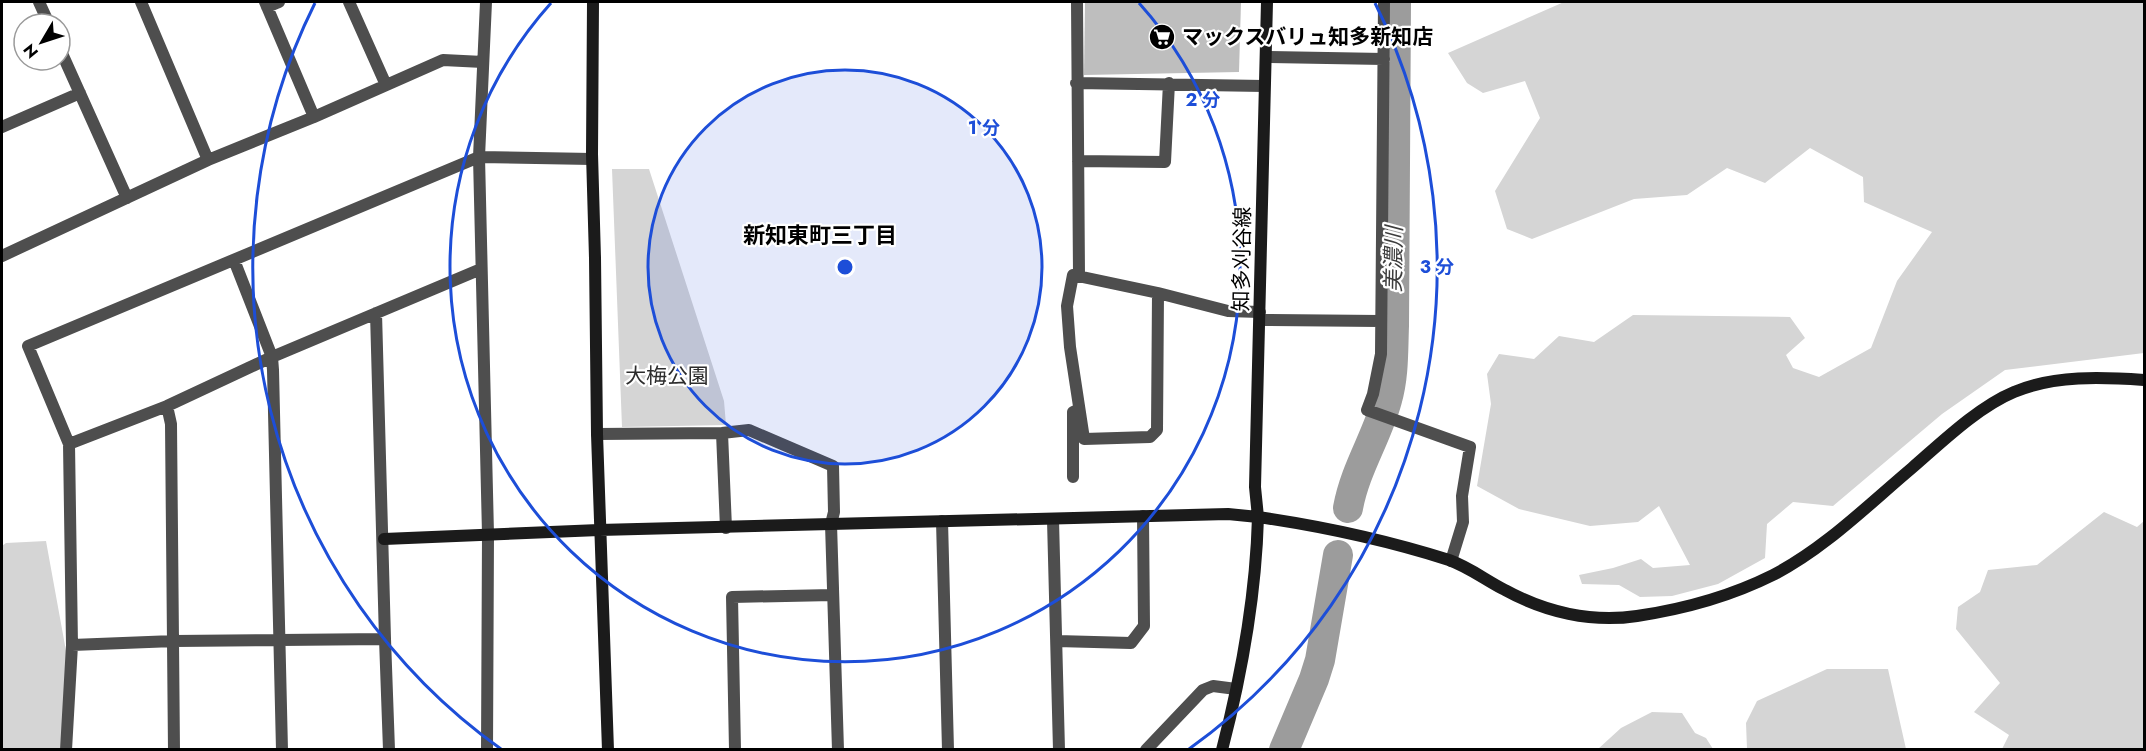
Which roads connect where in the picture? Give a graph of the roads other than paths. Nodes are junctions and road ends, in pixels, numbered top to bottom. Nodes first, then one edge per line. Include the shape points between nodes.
1 (141, 2) edge
2 (279, 2) edge
3 (349, 2) edge
4 (486, 2) edge
5 (593, 2) edge
6 (1077, 2) edge
7 (1267, 2) edge
8 (1384, 2) edge
9 (266, 4) edge
10 (1266, 57) junction
11 (1383, 59) junction
12 (483, 62) junction
13 (70, 72) edge
14 (1076, 83) junction
15 (1169, 83) junction
16 (386, 85) junction
17 (1264, 86) junction
18 (80, 93) junction
19 (314, 117) junction
20 (2, 127) edge
21 (479, 157) junction
22 (592, 159) junction
23 (208, 160) junction
24 (1078, 161) junction
25 (127, 198) junction
26 (2, 256) edge
27 (234, 260) junction
28 (481, 269) junction
29 (1079, 275) junction
30 (1158, 293) junction
31 (376, 313) junction
32 (1260, 316) junction
33 (1380, 321) junction
34 (272, 357) junction
35 (2145, 380) edge
36 (167, 406) junction
37 (1079, 410) junction
38 (722, 433) junction
39 (597, 435) junction
40 (69, 444) junction
41 (1073, 477) dead end
42 (1143, 516) junction
43 (1258, 517) junction
44 (1053, 519) junction
45 (942, 521) junction
46 (831, 524) junction
47 (726, 528) junction
48 (599, 530) junction
49 (488, 534) junction
50 (384, 539) junction
51 (1451, 561) junction
52 (833, 595) junction
53 (385, 639) junction
54 (279, 640) junction
55 (174, 641) junction
56 (1057, 641) junction
57 (72, 645) junction
58 (1236, 689) junction
59 (66, 750) edge
60 (174, 750) edge
61 (282, 750) edge
62 (389, 750) edge
63 (487, 750) edge
64 (608, 750) edge
65 (735, 750) edge
66 (837, 750) edge
67 (948, 750) edge
68 (1059, 750) edge
69 (1146, 750) edge
70 (1222, 750) edge

1 - 23 street
2 - 9 street
3 - 16 street
4 - 12 street
5 - 22 street
6 - 14 street
7 - 10 street, 知多刈谷線
8 - 11 street
9 - 19 street
10 - 11 street
10 - 17 street, 知多刈谷線
11 - 33 street
12 - 16 street via 443,60
12 - 21 street
13 - 18 street
14 - 15 street
14 - 24 street
15 - 17 street
15 - 24 street via 1165,162
16 - 19 street
17 - 32 street, 知多刈谷線
18 - 20 street
18 - 25 street
19 - 23 street
21 - 22 street
21 - 27 street
21 - 28 street
22 - 39 street
23 - 25 street
24 - 29 street
25 - 26 street
27 - 34 street
27 - 40 street via 27,346
28 - 31 street
28 - 49 street
29 - 30 street
29 - 37 street via 1073,275 1067,306
30 - 32 street
30 - 37 street via 1157,430 1150,437 1084,439
31 - 34 street
31 - 50 street
32 - 33 street
32 - 43 street, 知多刈谷線 via 1255,487
33 - 51 street via 1379,372 1367,410 1470,447 1462,496 1463,522
34 - 36 street
34 - 54 street
35 - 51 street via 2075,379 2014,392 1960,428 1795,562 1719,597 1684,607 1635,617 1586,618 1537,605
36 - 40 street
36 - 55 street via 171,424
37 - 41 street via 1072,412
38 - 39 street
38 - 46 street via 749,430 833,466
38 - 47 street
39 - 48 street
40 - 57 street
42 - 43 street
42 - 44 street
42 - 56 street via 1144,626 1131,643
43 - 51 street via 1354,535
43 - 58 street, 知多刈谷線 via 1257,562
44 - 45 street
44 - 56 street
45 - 46 street
45 - 67 street
46 - 47 street
46 - 52 street
47 - 48 street
48 - 49 street
48 - 64 street
49 - 50 street
49 - 63 street
50 - 53 street
52 - 65 street via 732,597
52 - 66 street
53 - 54 street
53 - 62 street
54 - 55 street
54 - 61 street
55 - 57 street
55 - 60 street
56 - 68 street
57 - 59 street
58 - 69 street via 1214,686 1203,690
58 - 70 street, 知多刈谷線

